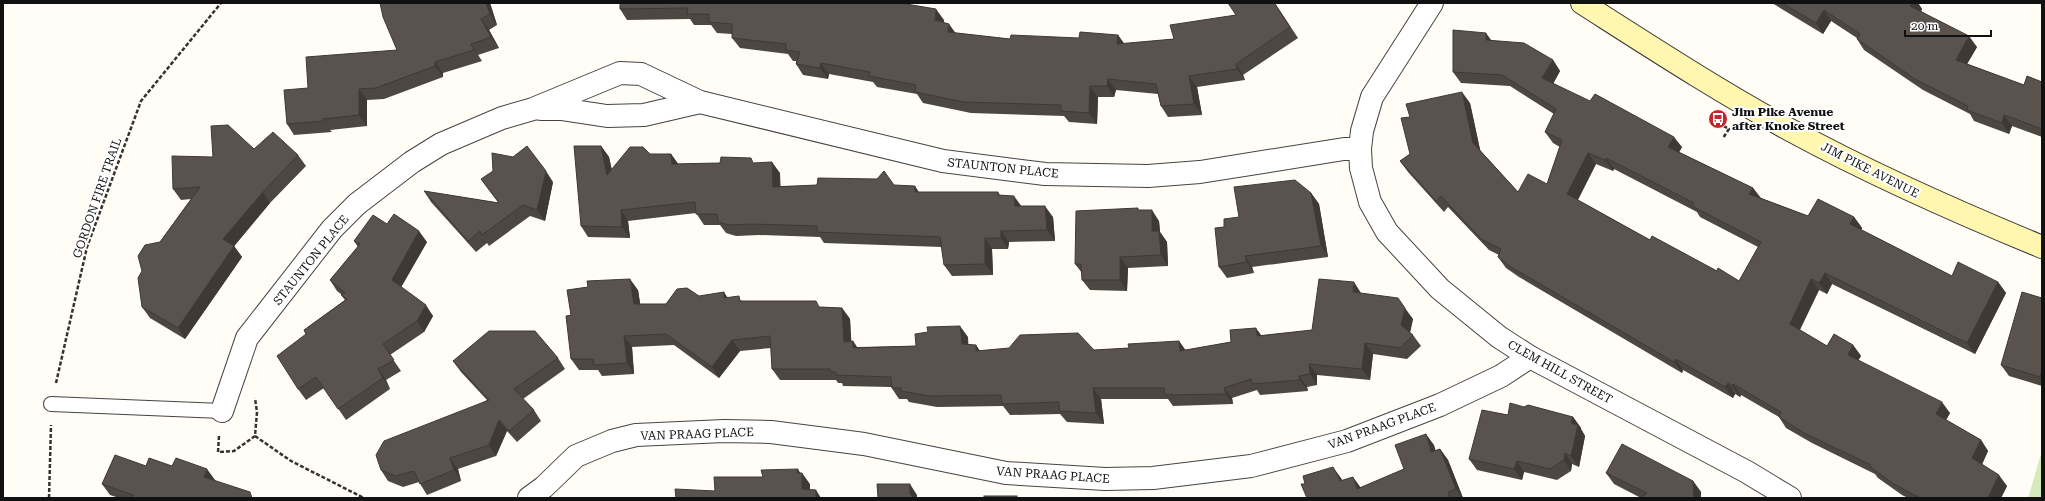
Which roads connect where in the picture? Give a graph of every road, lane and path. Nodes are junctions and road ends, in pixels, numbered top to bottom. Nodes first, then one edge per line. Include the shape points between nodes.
1 (221, 3) edge
2 (1432, 3) edge
3 (1582, 3) edge
4 (602, 80) junction
5 (700, 102) junction
6 (533, 109) junction
7 (607, 116) junction
8 (1712, 120) dead end
9 (1724, 138) dead end
10 (1360, 149) junction
11 (2042, 247) edge
12 (1530, 357) junction
13 (254, 392) dead end
14 (51, 404) junction
15 (222, 411) junction
16 (255, 436) junction
17 (49, 498) edge
18 (364, 498) edge
19 (529, 498) edge
20 (1789, 498) edge

1 - 14 path, GORDON FIRE TRAIL via 141,101 87,247
2 - 10 street, CLEM HILL STREET via 1372,97 1362,131
3 - 11 street, JIM PIKE AVENUE via 1650,47 1792,131 1937,203
4 - 5 street, STAUNTON PLACE via 620,73 641,74
4 - 6 street, STAUNTON PLACE
4 - 7 street via 597,93 598,101
5 - 7 street, STAUNTON PLACE via 644,115
5 - 10 street, STAUNTON PLACE via 943,161 1045,174 1148,176 1200,172 1344,149
6 - 7 street, STAUNTON PLACE via 561,109
6 - 15 street, STAUNTON PLACE via 502,118 441,144 412,162 357,204 332,229 247,338
8 - 9 path via 1729,129
10 - 12 street, CLEM HILL STREET via 1361,168 1370,202 1387,232 1440,289 1499,337
12 - 19 street, VAN PRAAG PLACE via 1501,376 1440,405 1362,436 1251,466 1154,478 1105,479 1006,473 864,444 771,432 724,431 636,435 612,441 576,456 544,488
12 - 20 street, CLEM HILL STREET via 1747,472
13 - 16 path via 257,412
14 - 15 lane
14 - 17 path, GORDON FIRE TRAIL
15 - 16 path via 218,452 234,451
16 - 18 path via 291,461

